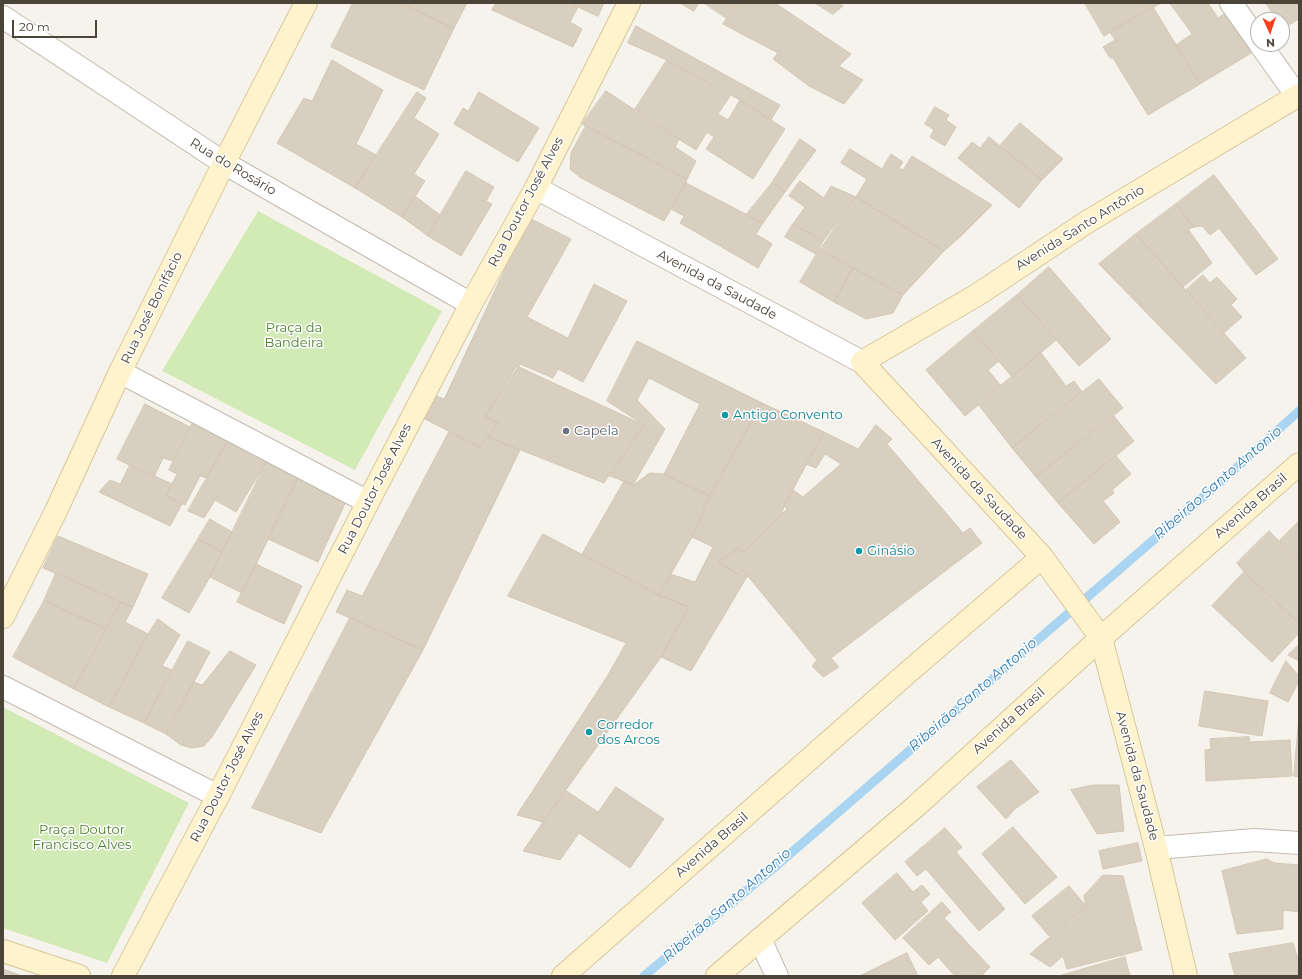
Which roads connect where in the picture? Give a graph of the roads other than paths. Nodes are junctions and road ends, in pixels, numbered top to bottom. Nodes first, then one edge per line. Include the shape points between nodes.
1 (306, 3) edge
2 (629, 3) edge
3 (1231, 3) edge
4 (3, 17) edge
5 (1250, 30) edge
6 (1266, 52) edge
7 (1298, 96) edge
8 (224, 163) junction
9 (536, 188) junction
10 (471, 304) junction
11 (862, 362) junction
12 (120, 372) junction
13 (1299, 464) edge
14 (368, 502) junction
15 (1042, 557) junction
16 (3, 617) edge
17 (1101, 638) junction
18 (3, 687) edge
19 (218, 796) junction
20 (1299, 843) edge
21 (1156, 848) junction
22 (760, 939) junction
23 (3, 951) edge
24 (80, 976) edge
25 (124, 976) edge
26 (563, 976) edge
27 (717, 976) edge
28 (777, 976) edge
29 (1186, 976) edge

1 - 8 main road, Rua José Bonifácio
2 - 9 main road, Rua Doutor José Alves
3 - 5 street
4 - 8 street, Rua do Rosário
6 - 7 street
7 - 11 main road, Avenida Santo Antônio via 1087,222 977,295
8 - 10 street, Rua do Rosário
8 - 12 main road, Rua José Bonifácio
9 - 10 main road, Rua Doutor José Alves
9 - 11 street, Avenida da Saudade
10 - 14 main road, Rua Doutor José Alves
11 - 15 main road, Avenida da Saudade
12 - 14 street
12 - 16 main road, Rua José Bonifácio via 56,511
13 - 17 main road, Avenida Brasil
14 - 19 main road, Rua Doutor José Alves
15 - 17 main road, Avenida da Saudade
15 - 26 main road, Avenida Brasil
17 - 21 main road, Avenida da Saudade
17 - 22 main road, Avenida Brasil via 915,807
18 - 19 street
19 - 25 main road, Rua Doutor José Alves
20 - 21 street via 1255,840
21 - 29 main road, Avenida da Saudade
22 - 27 main road, Avenida Brasil
22 - 28 street
23 - 24 main road

